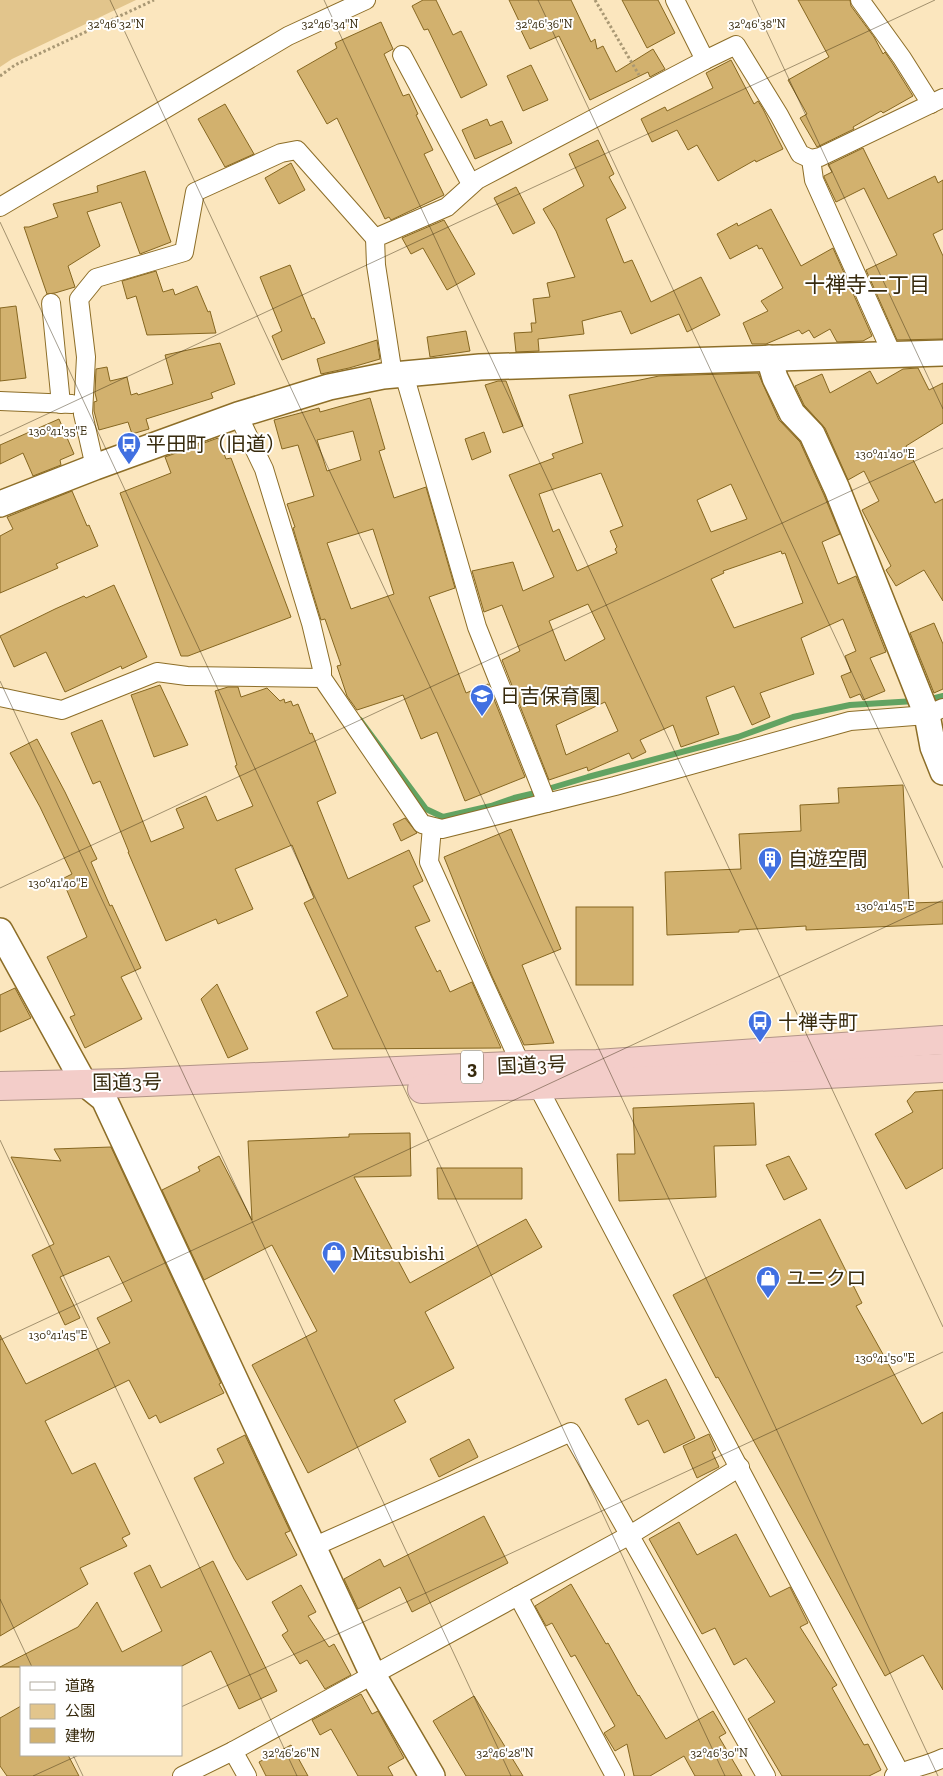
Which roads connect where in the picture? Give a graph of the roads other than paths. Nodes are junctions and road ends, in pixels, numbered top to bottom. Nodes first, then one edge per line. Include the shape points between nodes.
1 (366, 0) edge
2 (674, 0) edge
3 (860, 0) edge
4 (402, 55) dead end
5 (705, 60) junction
6 (937, 101) edge
7 (811, 159) junction
8 (471, 184) junction
9 (0, 207) edge
10 (375, 238) junction
11 (51, 303) dead end
12 (943, 353) edge
13 (892, 354) junction
14 (769, 358) junction
15 (398, 374) junction
16 (0, 401) edge
17 (61, 404) junction
18 (85, 405) junction
19 (238, 414) junction
20 (95, 467) junction
21 (0, 504) edge
22 (322, 678) junction
23 (0, 697) edge
24 (935, 712) edge
25 (943, 772) edge
26 (547, 803) junction
27 (432, 827) junction
28 (0, 931) edge
29 (943, 1040) edge
30 (943, 1068) edge
31 (529, 1075) junction
32 (0, 1086) edge
33 (94, 1091) junction
34 (0, 1104) edge
35 (740, 1467) junction
36 (630, 1536) junction
37 (313, 1547) junction
38 (518, 1596) junction
39 (373, 1676) junction
40 (233, 1751) junction
41 (936, 1766) edge
42 (897, 1774) edge
43 (182, 1776) edge
44 (247, 1776) edge
45 (432, 1776) edge
46 (615, 1776) edge
47 (766, 1776) edge

1 - 9 street via 288,36
2 - 5 street
3 - 6 street
4 - 8 street
5 - 7 street via 736,45 800,154
5 - 8 street
6 - 7 street
7 - 13 street via 814,180
8 - 10 street via 447,207
10 - 15 street via 376,265
10 - 18 street via 297,150 281,153 195,192 184,252 96,278 78,299 86,357
11 - 17 street
12 - 13 street
13 - 14 street
14 - 15 street via 480,367
14 - 24 street via 792,413 812,434
15 - 19 street via 329,387
15 - 26 street via 477,627
16 - 17 street
17 - 18 street
18 - 20 street
19 - 20 street
19 - 22 street via 264,469 311,623
20 - 21 street
22 - 23 street via 187,676 157,672 62,710
22 - 27 street via 422,824
24 - 25 street via 933,747
24 - 26 street via 850,721
26 - 27 street via 442,829
27 - 31 street via 429,862
28 - 33 street
29 - 31 highway, 国道3号 / 3 via 597,1064
30 - 31 highway, 国道3号 / 3 via 832,1074
31 - 33 highway, 国道3号 / 3
31 - 35 street
32 - 33 highway, 国道3号 / 3
33 - 34 highway, 国道3号 / 3
33 - 37 street
35 - 36 street
35 - 42 street
36 - 37 street via 571,1432
36 - 38 street
36 - 47 street
37 - 39 street
38 - 39 street
38 - 46 street
39 - 40 street
39 - 45 street
40 - 43 street
40 - 44 street
41 - 42 street

